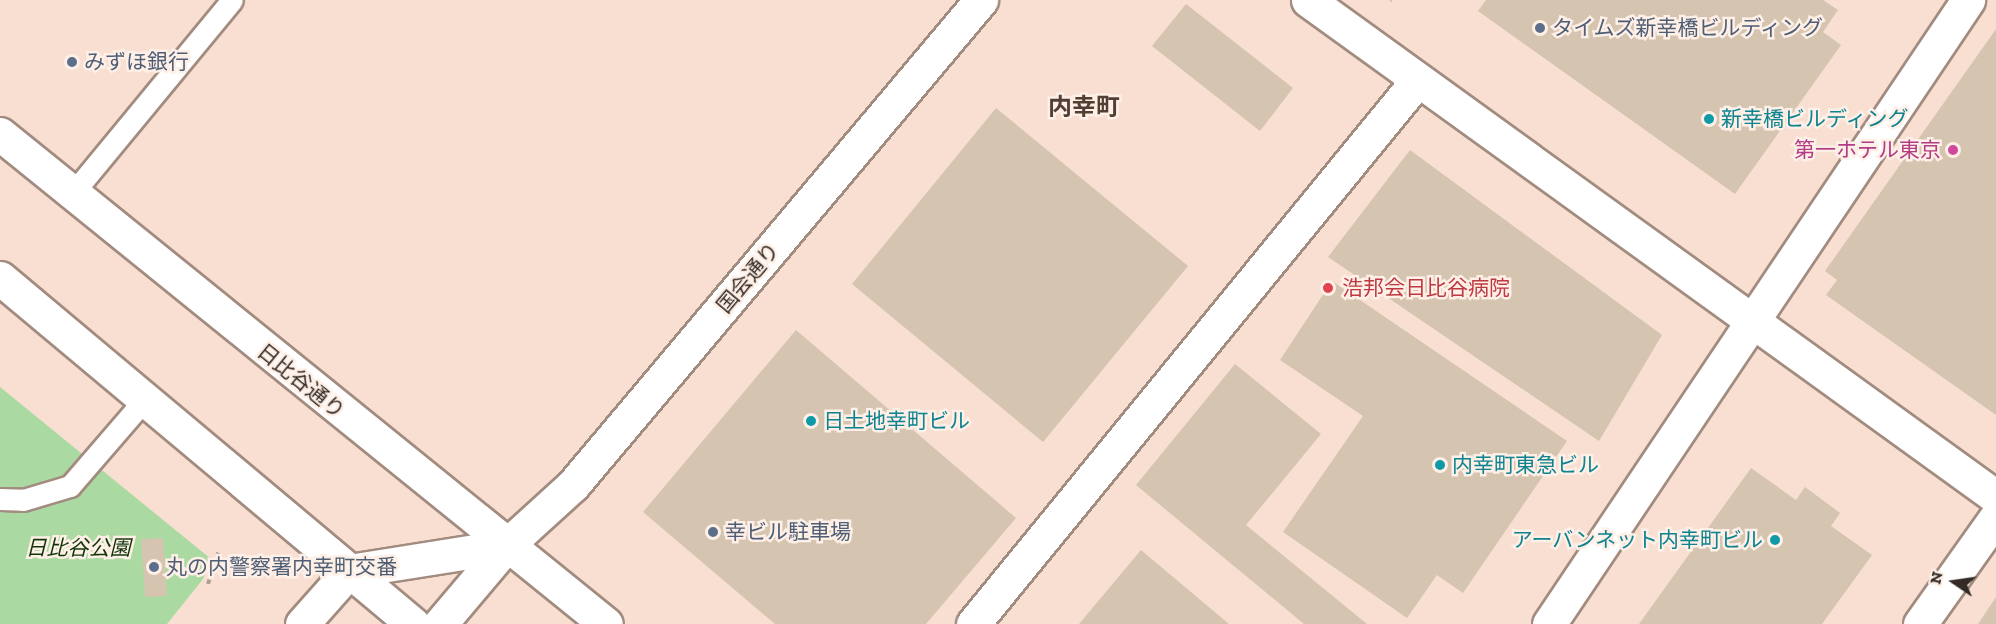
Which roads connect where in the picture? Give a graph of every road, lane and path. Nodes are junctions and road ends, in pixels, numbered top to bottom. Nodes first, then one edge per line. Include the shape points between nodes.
1 (232, 0) edge
2 (981, 0) edge
3 (1308, 0) edge
4 (1968, 0) edge
5 (1416, 82) junction
6 (0, 134) edge
7 (72, 194) junction
8 (0, 278) edge
9 (1752, 323) junction
10 (146, 398) junction
11 (1996, 497) edge
12 (0, 499) edge
13 (1996, 517) edge
14 (506, 546) junction
15 (218, 553) dead end
16 (349, 570) junction
17 (208, 584) dead end
18 (302, 624) edge
19 (412, 624) edge
20 (440, 624) edge
21 (606, 624) edge
22 (973, 624) edge
23 (1549, 624) edge
24 (1920, 624) edge

1 - 7 lane
2 - 14 street, 国会通り via 573,485
3 - 5 street
4 - 9 street
5 - 9 street
5 - 22 street
6 - 7 street, 日比谷通り
7 - 14 street, 日比谷通り
8 - 10 street
9 - 11 street
9 - 23 street
10 - 12 lane via 70,486 23,500
10 - 16 street
13 - 24 street
14 - 16 street
14 - 20 street, 国会通り
14 - 21 street, 日比谷通り
15 - 17 path
16 - 18 street
16 - 19 street

